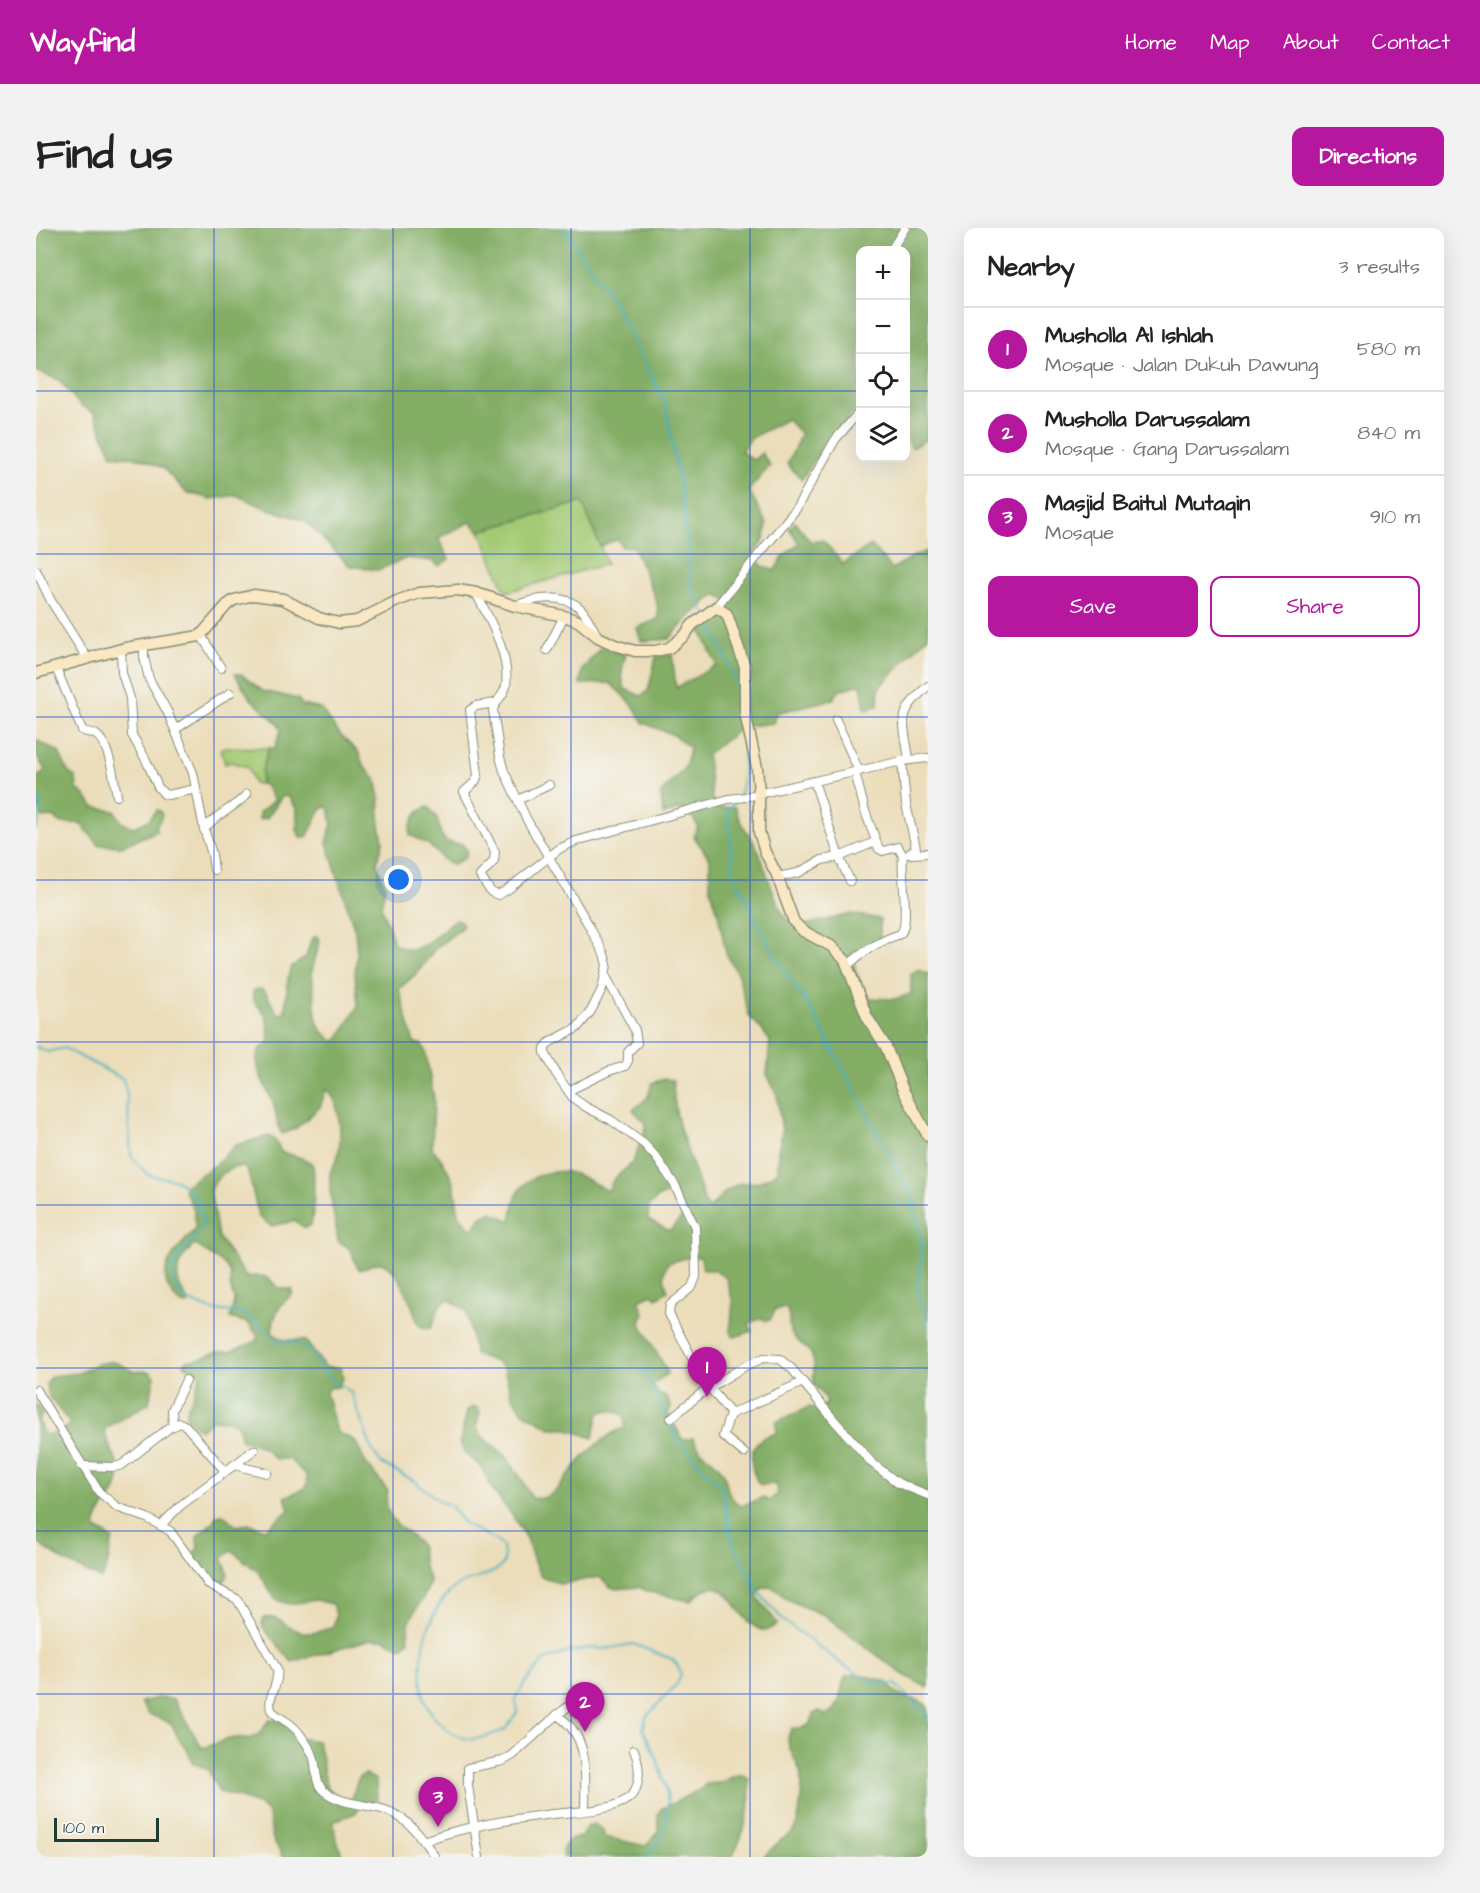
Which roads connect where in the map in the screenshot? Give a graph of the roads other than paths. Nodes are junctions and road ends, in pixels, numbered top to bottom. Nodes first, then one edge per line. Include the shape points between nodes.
1 (905, 228) edge
2 (894, 246) edge
3 (856, 417) edge
4 (36, 570) edge
5 (476, 593) junction
6 (515, 606) junction
7 (708, 612) junction
8 (564, 616) junction
9 (201, 635) junction
10 (598, 637) junction
11 (144, 645) junction
12 (121, 649) junction
13 (547, 650) dead end
14 (87, 658) junction
15 (56, 668) junction
16 (220, 668) dead end
17 (36, 673) edge
18 (928, 686) edge
19 (230, 693) dead end
20 (496, 703) junction
21 (836, 720) dead end
22 (176, 729) junction
23 (928, 758) edge
24 (905, 761) junction
25 (857, 771) junction
26 (814, 781) junction
27 (549, 785) dead end
28 (196, 789) junction
29 (759, 793) junction
30 (247, 794) dead end
31 (117, 796) dead end
32 (518, 800) junction
33 (204, 829) junction
34 (875, 842) junction
35 (928, 853) edge
36 (906, 855) junction
37 (550, 857) junction
38 (839, 857) junction
39 (214, 870) dead end
40 (777, 877) junction
41 (850, 881) dead end
42 (848, 965) junction
43 (606, 977) junction
44 (568, 1091) junction
45 (928, 1136) edge
46 (186, 1380) dead end
47 (803, 1382) junction
48 (710, 1388) junction
49 (36, 1390) edge
50 (730, 1414) junction
51 (671, 1418) dead end
52 (173, 1425) junction
53 (254, 1450) dead end
54 (744, 1453) dead end
55 (234, 1465) junction
56 (82, 1466) junction
57 (225, 1471) junction
58 (267, 1473) dead end
59 (928, 1494) edge
60 (161, 1525) junction
61 (586, 1693) dead end
62 (557, 1715) junction
63 (634, 1750) dead end
64 (585, 1810) junction
65 (475, 1826) junction
66 (423, 1841) junction
67 (435, 1857) edge
68 (479, 1857) edge

1 - 2 street
3 - 7 street via 835,440 796,509
4 - 14 street
5 - 6 street
5 - 9 street via 419,593 366,618 339,623 326,621 283,599 254,595 227,605
5 - 20 street via 504,660 506,686
6 - 8 street
6 - 10 street via 543,598 569,603 581,609
7 - 10 street via 676,643 661,650 636,651
7 - 29 street via 727,614 745,667 745,713
8 - 10 street via 578,621
8 - 13 street
9 - 11 street
9 - 16 street
11 - 12 street
11 - 22 street via 148,679
12 - 14 street
12 - 28 street via 132,735 158,787 168,795
14 - 15 street
15 - 17 street
15 - 31 street via 81,730 95,735 104,746
18 - 24 street via 912,699 904,715
19 - 22 street
20 - 32 street via 493,710 501,764
20 - 37 street via 473,707 469,712 478,775 464,792 496,855 481,878 491,892 500,894
21 - 25 street
22 - 28 street
23 - 24 street
24 - 25 street
24 - 36 street via 906,804 916,848
25 - 26 street
25 - 34 street
26 - 29 street
26 - 38 street
27 - 32 street
28 - 33 street
29 - 37 street via 576,841
29 - 40 street via 759,832
30 - 33 street
32 - 37 street
33 - 39 street
34 - 36 street via 880,851 900,848
34 - 38 street
35 - 36 street
36 - 42 street via 903,930
37 - 43 street via 604,954
38 - 40 street
38 - 41 street
40 - 42 street via 797,927 831,946
42 - 45 street via 867,1017 886,1047
43 - 44 street via 584,1022 545,1048
43 - 44 street via 635,1030 637,1043 628,1052 625,1066
44 - 48 street via 586,1107 619,1125 656,1157 688,1212 695,1227 696,1277 692,1287 670,1305 669,1314
46 - 52 street via 172,1410
47 - 48 street via 786,1363 772,1357 747,1365
47 - 50 street
47 - 59 street via 872,1462 898,1483
48 - 50 street
48 - 51 street
49 - 56 street
50 - 54 street via 723,1436
52 - 56 street via 122,1465
52 - 57 street via 186,1426
53 - 55 street
55 - 57 street
55 - 58 street
56 - 60 street via 112,1504
57 - 60 street
60 - 66 street via 173,1533 208,1585 233,1595 242,1605 277,1670 271,1710 291,1724 311,1751 322,1790 343,1802 399,1816
61 - 62 street
62 - 64 street via 573,1729 582,1746
62 - 65 street via 503,1761 468,1768
63 - 64 street via 639,1777 629,1797 617,1804
64 - 65 street
65 - 66 street
65 - 68 street
66 - 67 street

